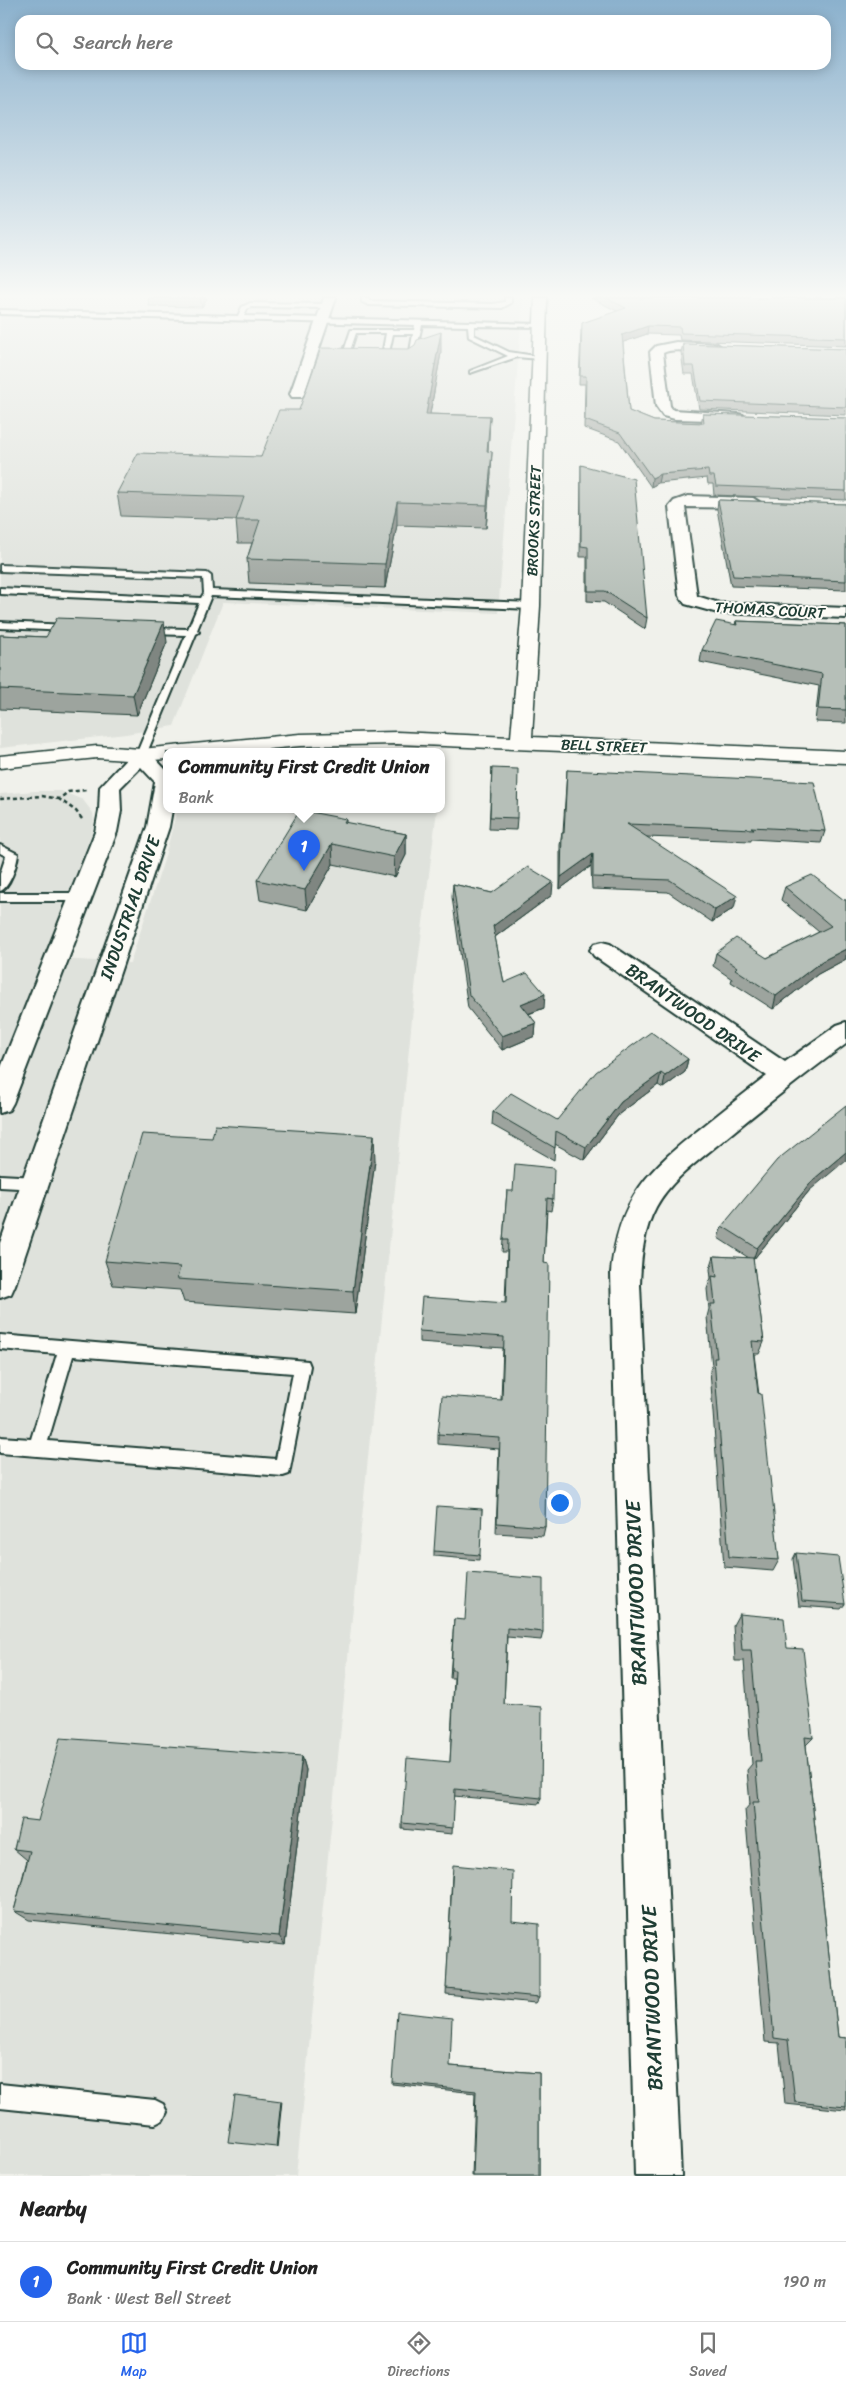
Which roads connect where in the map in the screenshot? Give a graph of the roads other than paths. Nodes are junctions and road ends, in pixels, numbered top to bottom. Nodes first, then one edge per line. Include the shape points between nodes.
1 (538, 400) edge
2 (662, 400) edge
3 (751, 418) edge
4 (771, 504) edge
5 (0, 568) edge
6 (0, 591) edge
7 (207, 597) junction
8 (531, 606) junction
9 (846, 613) edge
10 (0, 625) edge
11 (78, 628) edge
12 (136, 630) edge
13 (194, 632) junction
14 (521, 743) junction
15 (214, 748) edge
16 (163, 753) edge
17 (141, 755) junction
18 (846, 757) edge
19 (0, 762) edge
20 (0, 779) edge
21 (163, 779) edge
22 (163, 802) edge
23 (0, 849) edge
24 (0, 887) edge
25 (0, 896) edge
26 (81, 897) junction
27 (602, 950) dead end
28 (846, 1031) edge
29 (784, 1075) junction
30 (0, 1103) edge
31 (0, 1181) edge
32 (36, 1183) junction
33 (0, 1285) edge
34 (0, 1342) edge
35 (67, 1348) junction
36 (0, 1445) edge
37 (37, 1448) junction
38 (0, 2096) edge
39 (155, 2112) dead end
40 (658, 2176) edge

1 - 8 street, BROOKS STREET
2 - 3 street via 668,413 675,415
4 - 9 street, THOMAS COURT via 696,501 677,507 691,600 718,608
5 - 7 lane via 207,576
6 - 7 lane
7 - 8 lane
7 - 13 lane
8 - 14 street, BROOKS STREET
10 - 11 lane
12 - 13 lane
13 - 17 lane
14 - 15 street, BELL STREET via 350,739
14 - 18 street, BELL STREET
16 - 17 street
17 - 19 street via 97,752
17 - 20 street via 99,769
17 - 21 street, INDUSTRIAL DRIVE
17 - 26 street via 110,787 106,832
22 - 32 street, INDUSTRIAL DRIVE via 158,827
23 - 24 lane via 12,854
25 - 26 lane
26 - 30 street
27 - 29 street, BRANTWOOD DRIVE
28 - 29 street, BRANTWOOD DRIVE
29 - 40 street, BRANTWOOD DRIVE via 657,1182 638,1216 626,1253
31 - 32 lane
32 - 33 street, INDUSTRIAL DRIVE
34 - 35 lane
35 - 37 lane
35 - 37 lane via 302,1366 283,1468
36 - 37 lane
38 - 39 lane

